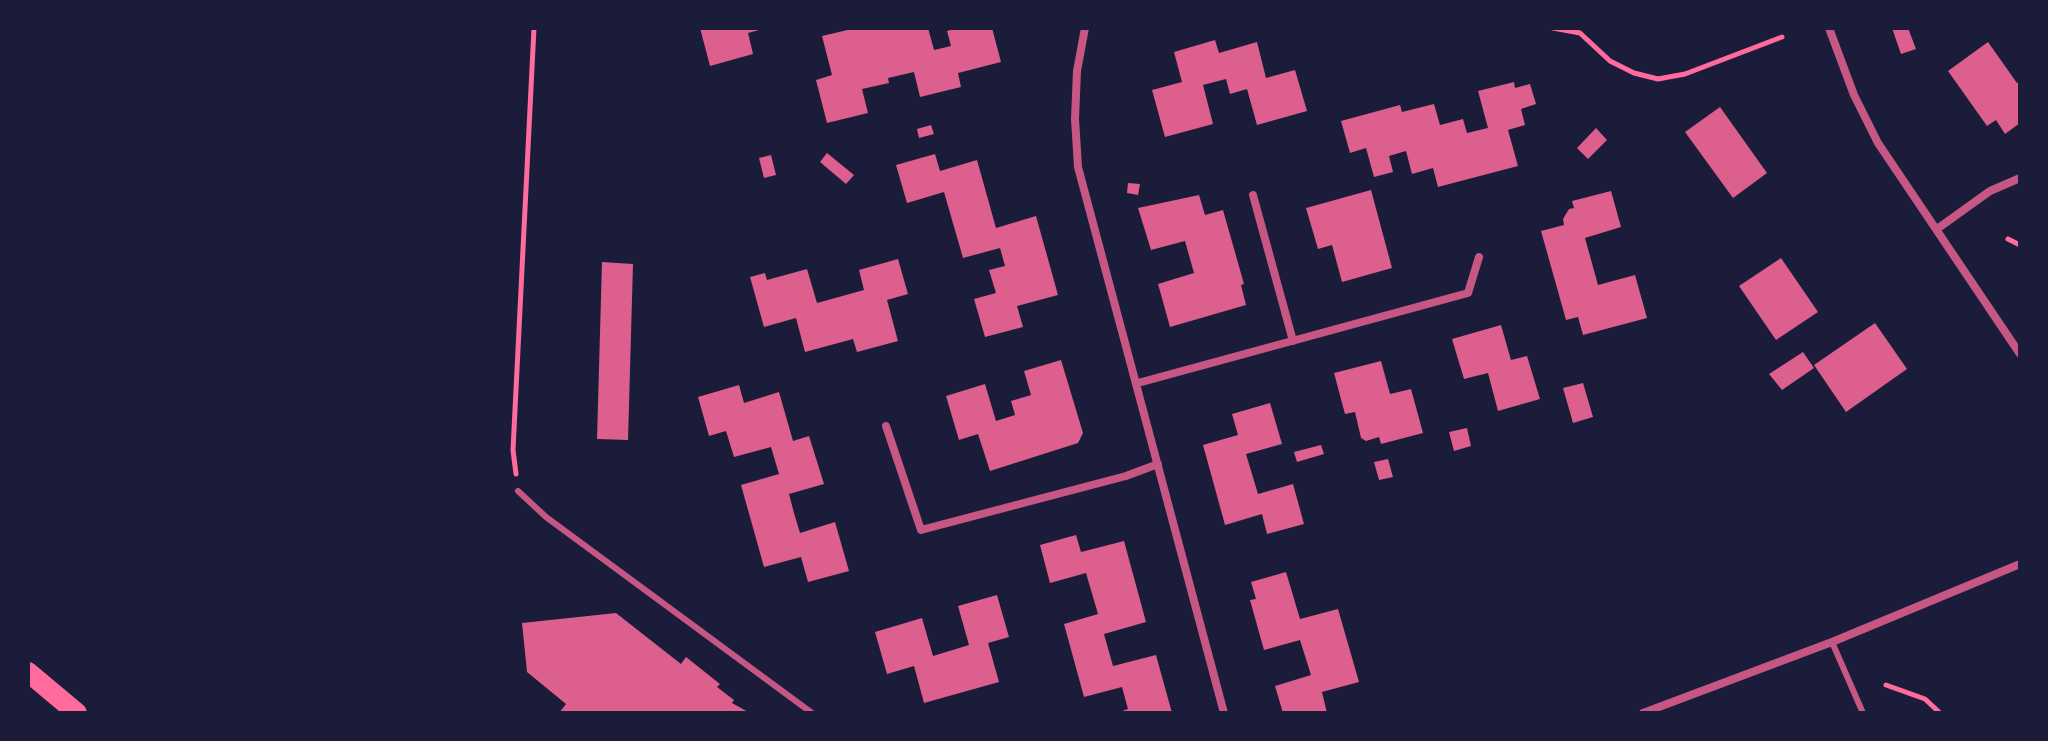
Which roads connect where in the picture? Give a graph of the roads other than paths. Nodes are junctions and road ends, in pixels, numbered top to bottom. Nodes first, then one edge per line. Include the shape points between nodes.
1 (1085, 28) edge
2 (1829, 28) edge
3 (2020, 178) edge
4 (1253, 195) dead end
5 (1937, 229) junction
6 (1479, 257) dead end
7 (1293, 341) junction
8 (2020, 354) edge
9 (1138, 383) junction
10 (886, 426) dead end
11 (1158, 464) junction
12 (518, 491) road end
13 (2020, 564) edge
14 (1832, 642) junction
15 (28, 672) edge
16 (77, 713) edge
17 (812, 713) edge
18 (1224, 713) edge
19 (1643, 713) edge
20 (1863, 713) edge

1 - 9 street via 1077,71 1078,167
2 - 5 street via 1869,128
3 - 5 street via 1990,191
4 - 7 street
5 - 8 street
6 - 7 street via 1468,293
7 - 9 street
9 - 11 street
10 - 11 street via 921,530
11 - 18 street
12 - 17 lane
13 - 14 street
14 - 19 street
14 - 20 lane
15 - 16 main road

